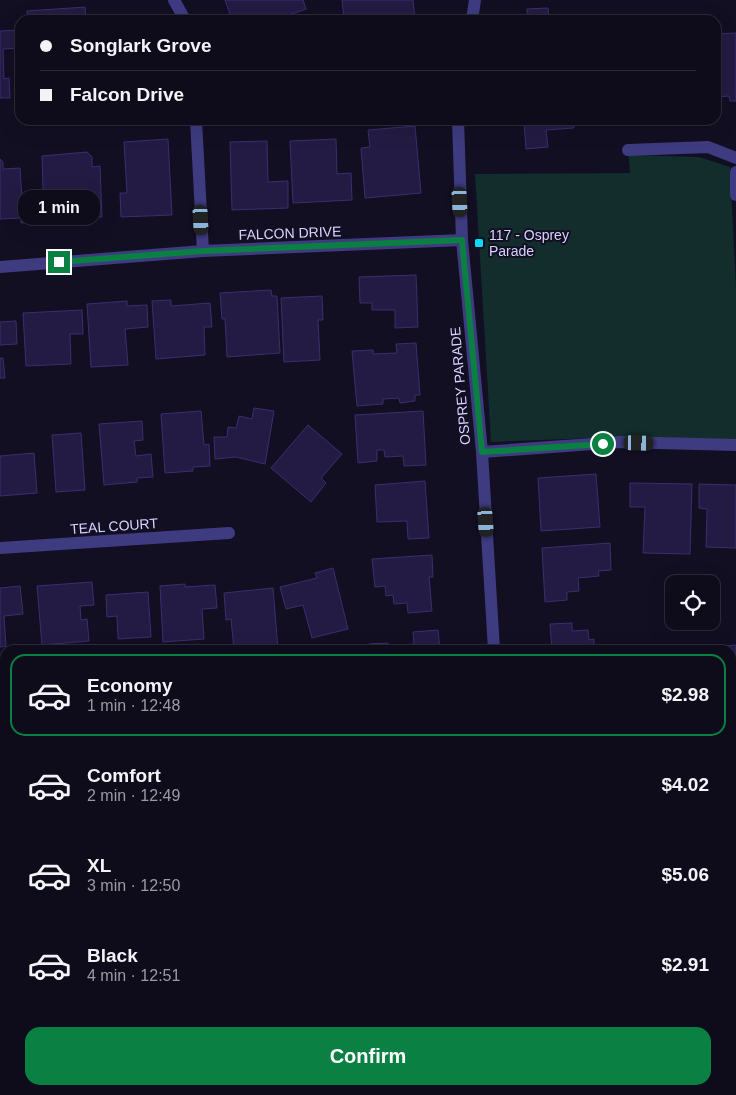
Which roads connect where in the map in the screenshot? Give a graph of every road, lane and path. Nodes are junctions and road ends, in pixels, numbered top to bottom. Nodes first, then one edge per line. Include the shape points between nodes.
1 (174, 0) edge
2 (475, 0) edge
3 (183, 15) edge
4 (473, 15) edge
5 (196, 125) edge
6 (458, 125) edge
7 (628, 150) dead end
8 (736, 158) edge
9 (736, 172) edge
10 (736, 195) edge
11 (462, 240) junction
12 (203, 251) junction
13 (0, 266) edge
14 (736, 445) edge
15 (482, 452) junction
16 (229, 533) dead end
17 (0, 548) edge
18 (494, 645) edge

1 - 3 street
2 - 4 street
5 - 12 street
6 - 11 street, OSPREY PARADE
7 - 8 street via 708,147
9 - 10 street
11 - 12 street, FALCON DRIVE
11 - 15 street, OSPREY PARADE
12 - 13 street, FALCON DRIVE
14 - 15 street via 620,442
15 - 18 street, OSPREY PARADE
16 - 17 street, TEAL COURT

